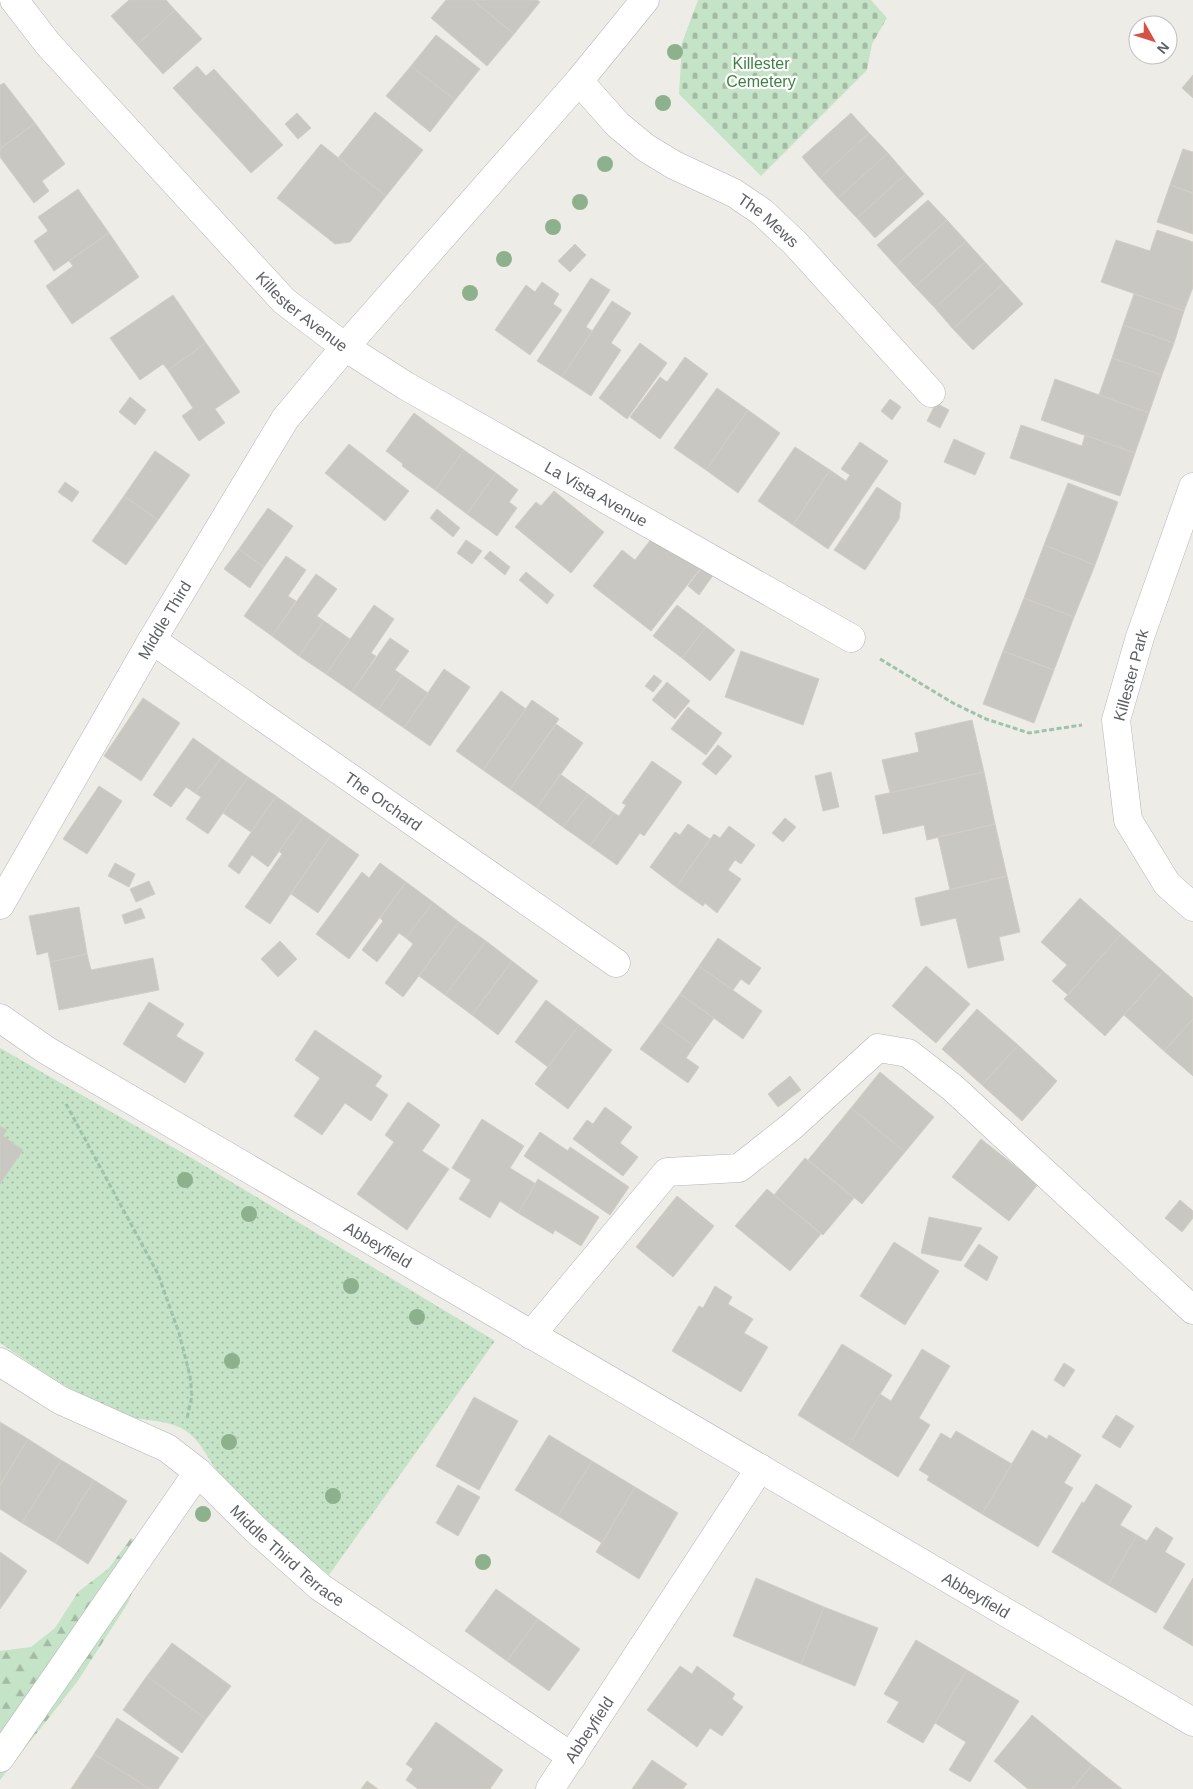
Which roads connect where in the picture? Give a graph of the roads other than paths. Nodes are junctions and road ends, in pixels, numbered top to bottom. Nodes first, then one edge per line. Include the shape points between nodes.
1 (14, 0) edge
2 (645, 0) edge
3 (579, 81) junction
4 (344, 347) junction
5 (931, 393) dead end
6 (1193, 487) edge
7 (851, 638) road end
8 (152, 640) junction
9 (0, 905) edge
10 (1193, 908) edge
11 (616, 963) dead end
12 (0, 1018) edge
13 (1193, 1310) edge
14 (531, 1335) junction
15 (0, 1362) edge
16 (760, 1468) junction
17 (198, 1472) junction
18 (1193, 1722) edge
19 (572, 1757) junction
20 (0, 1758) edge
21 (550, 1789) edge

1 - 4 street, Killester Avenue via 48,44 284,301
2 - 3 street, Killester Avenue
3 - 4 street, Killester Avenue
3 - 5 street, The Mews via 618,125 646,148 734,193 762,212 795,243
4 - 7 street, La Vista Avenue via 406,386
4 - 8 street, Middle Third via 285,419
6 - 10 street, Killester Park via 1140,637 1116,720 1128,820 1166,884
8 - 9 street, Middle Third
8 - 11 street, The Orchard
12 - 14 street, Abbeyfield via 46,1050
13 - 14 street via 953,1088 908,1054 878,1048 791,1128 739,1168 667,1172
14 - 16 street, Abbeyfield
15 - 17 street, Middle Third Terrace via 60,1400 167,1448
16 - 18 street, Abbeyfield
16 - 19 street, Abbeyfield
17 - 19 street, Middle Third Terrace via 255,1529 320,1586
17 - 20 street
19 - 21 street, Abbeyfield

